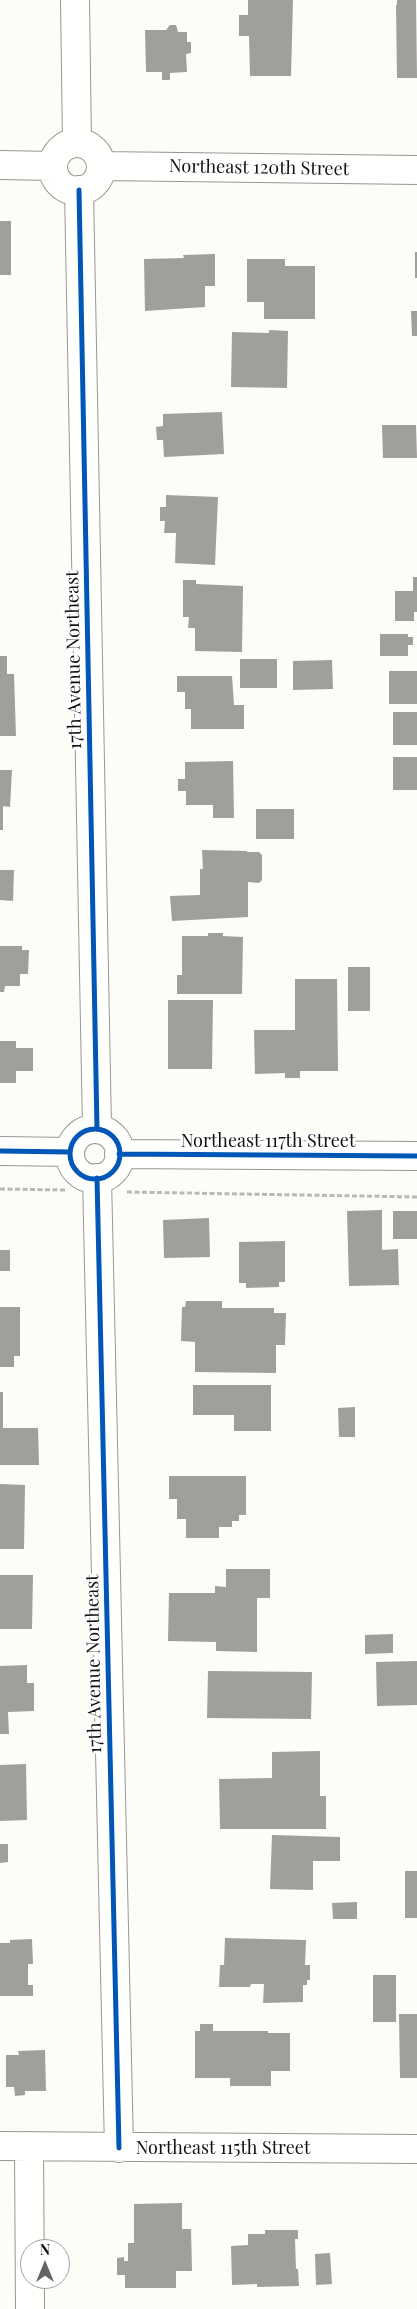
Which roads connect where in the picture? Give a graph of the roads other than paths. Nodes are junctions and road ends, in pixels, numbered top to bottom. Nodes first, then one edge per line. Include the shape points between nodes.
1 (75, 0) edge
2 (77, 143) junction
3 (0, 165) edge
4 (53, 166) junction
5 (101, 166) junction
6 (417, 170) edge
7 (79, 190) junction
8 (97, 1130) junction
9 (0, 1151) edge
10 (70, 1152) junction
11 (119, 1154) junction
12 (417, 1156) edge
13 (87, 1184) junction
14 (0, 2146) edge
15 (29, 2146) junction
16 (119, 2148) junction
17 (417, 2149) edge
18 (30, 2309) edge

1 - 2 street
2 - 4 street via 62,149
2 - 5 street via 92,148
3 - 4 street
4 - 7 street via 59,183 65,188
5 - 6 street, Northeast 120th Street
5 - 7 street via 93,185
7 - 8 street, 17th Avenue Northeast
8 - 10 street via 81,1133
8 - 11 street via 112,1136
9 - 10 street
10 - 13 street via 76,1170
11 - 12 street, Northeast 117th Street
11 - 13 street via 112,1172
13 - 16 street, 17th Avenue Northeast
14 - 15 street, Northeast 115th Street
15 - 16 street, Northeast 115th Street
15 - 18 street
16 - 17 street, Northeast 115th Street

